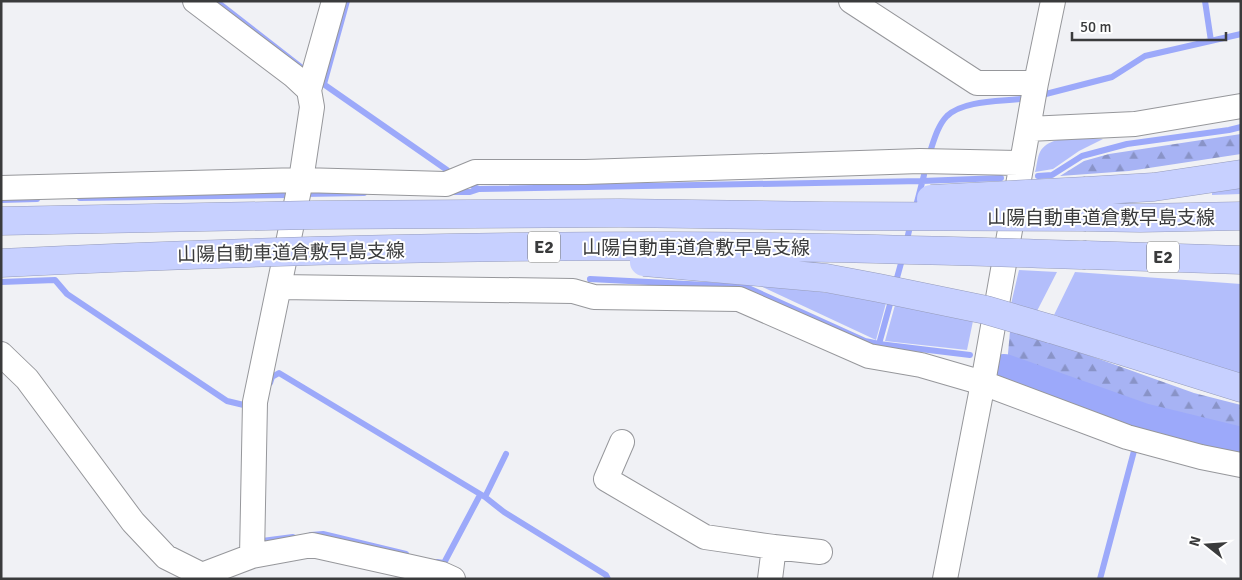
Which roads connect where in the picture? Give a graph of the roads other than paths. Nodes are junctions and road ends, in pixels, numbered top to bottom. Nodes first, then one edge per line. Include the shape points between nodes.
1 (195, 1) edge
2 (334, 1) edge
3 (851, 1) edge
4 (1053, 1) edge
5 (1036, 83) junction
6 (309, 90) junction
7 (1241, 106) edge
8 (1030, 117) junction
9 (1022, 163) junction
10 (1241, 174) edge
11 (301, 180) junction
12 (1, 188) edge
13 (1086, 204) junction
14 (1241, 216) edge
15 (1, 221) edge
16 (563, 246) junction
17 (1241, 260) edge
18 (1, 263) edge
19 (280, 287) junction
20 (1, 354) edge
21 (983, 383) junction
22 (1241, 388) edge
23 (622, 442) dead end
24 (1241, 465) edge
25 (774, 547) junction
26 (820, 552) dead end
27 (252, 556) junction
28 (453, 579) edge
29 (770, 579) edge
30 (945, 579) edge

1 - 6 street
2 - 6 street
3 - 5 street via 977,83
4 - 5 street
5 - 8 street
6 - 11 street via 312,107
7 - 8 street via 1134,124
8 - 9 street
9 - 11 street via 911,162 585,172 474,172 446,184
9 - 21 street
10 - 13 highway via 1154,187
11 - 12 street
11 - 19 street
13 - 14 highway, 山陽自動車道倉敷早島支線 / E2 via 1140,218
13 - 15 highway, 山陽自動車道倉敷早島支線 / E2, bridge
16 - 17 highway, 山陽自動車道倉敷早島支線 / E2, bridge via 826,248
16 - 18 highway, 山陽自動車道倉敷早島支線 / E2, bridge via 302,250
16 - 22 highway, bridge via 648,263 834,280 967,306
19 - 21 street via 573,291 594,297 740,299 869,356 920,365
19 - 27 street via 255,402
20 - 27 street via 27,379 133,522 166,557 202,575
21 - 24 street via 1127,437
21 - 30 street
23 - 25 street via 606,479 705,537
25 - 26 street
25 - 29 street
27 - 28 street via 312,545

